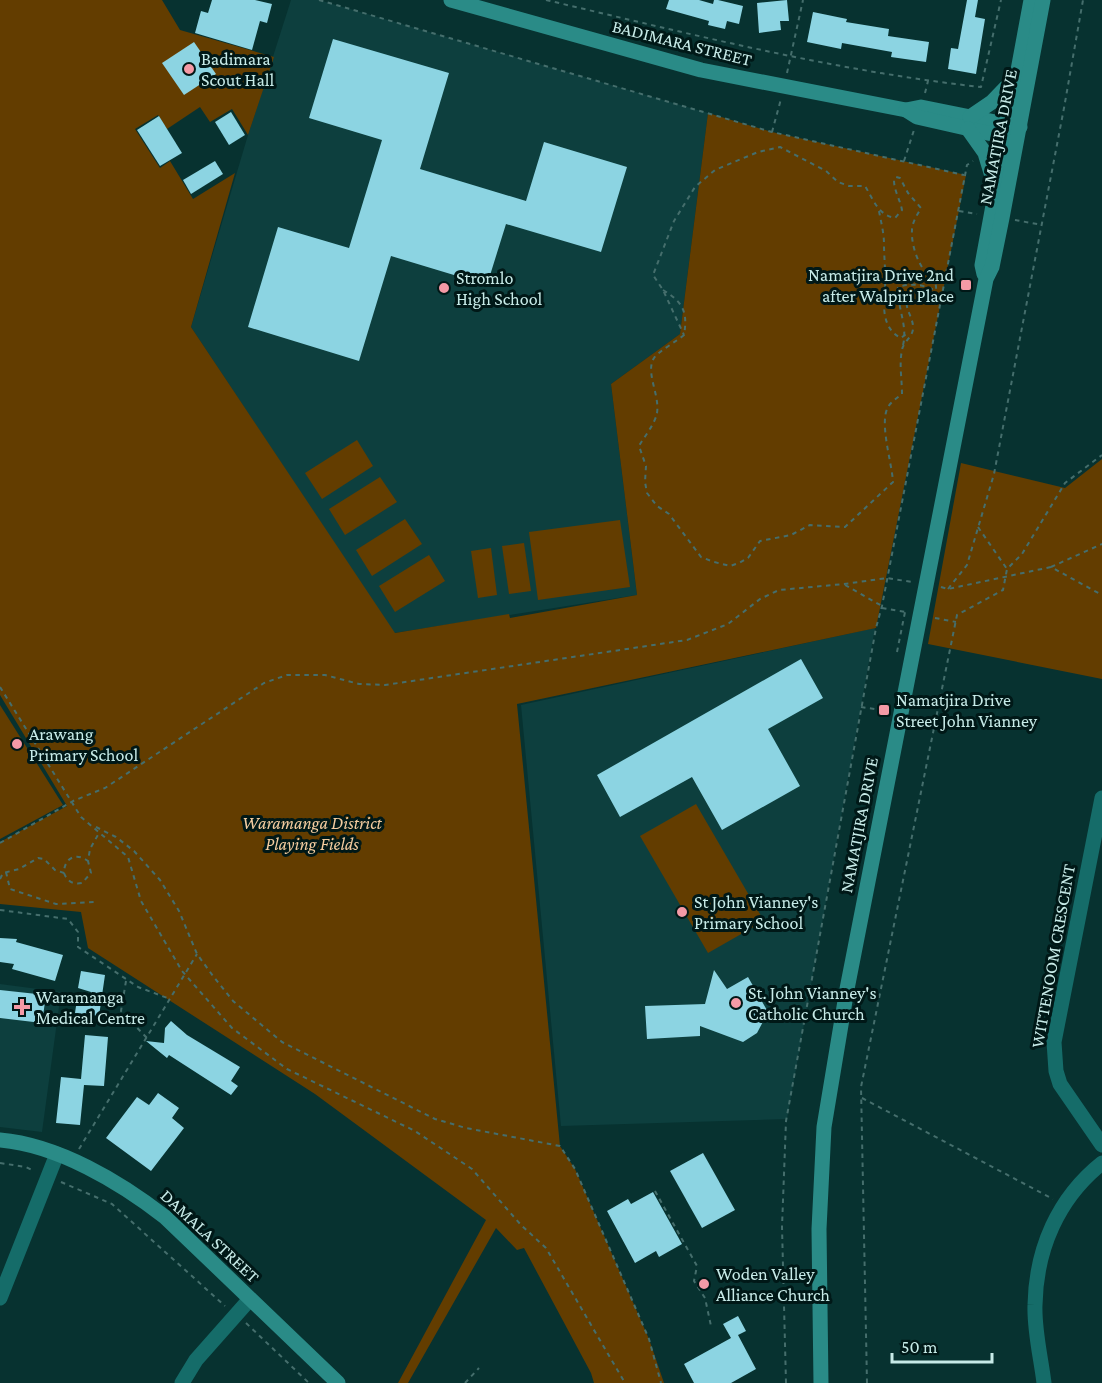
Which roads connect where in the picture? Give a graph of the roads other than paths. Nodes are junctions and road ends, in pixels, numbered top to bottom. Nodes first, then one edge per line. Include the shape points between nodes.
1 (451, 0) edge
2 (1031, 0) edge
3 (1043, 0) edge
4 (1017, 76) junction
5 (969, 123) junction
6 (1012, 132) junction
7 (996, 189) junction
8 (986, 279) junction
9 (1102, 798) edge
10 (0, 1140) edge
11 (1102, 1146) edge
12 (57, 1155) junction
13 (1102, 1163) edge
14 (5, 1270) edge
15 (0, 1298) edge
16 (250, 1299) junction
17 (182, 1383) edge
18 (338, 1383) edge
19 (821, 1383) edge
20 (1044, 1383) edge

1 - 5 main road, BADIMARA STREET via 701,70 906,110 921,107
2 - 4 main road, NAMATJIRA DRIVE
3 - 6 main road, NAMATJIRA DRIVE
4 - 5 main road
4 - 6 main road, NAMATJIRA DRIVE
5 - 6 main road, BADIMARA STREET
5 - 7 main road via 985,153
6 - 7 main road, NAMATJIRA DRIVE
6 - 8 main road, NAMATJIRA DRIVE via 992,267
7 - 8 main road, NAMATJIRA DRIVE via 982,266
8 - 19 main road, NAMATJIRA DRIVE via 847,989 824,1127 819,1229
9 - 11 street, WITTENOOM CRESCENT via 1054,1042 1060,1084
10 - 12 main road, DAMALA STREET
12 - 14 street
12 - 16 main road, DAMALA STREET via 101,1174 145,1202
13 - 20 street via 1063,1205 1043,1246 1035,1306
14 - 15 street
16 - 17 street via 196,1360
16 - 18 main road, DAMALA STREET

